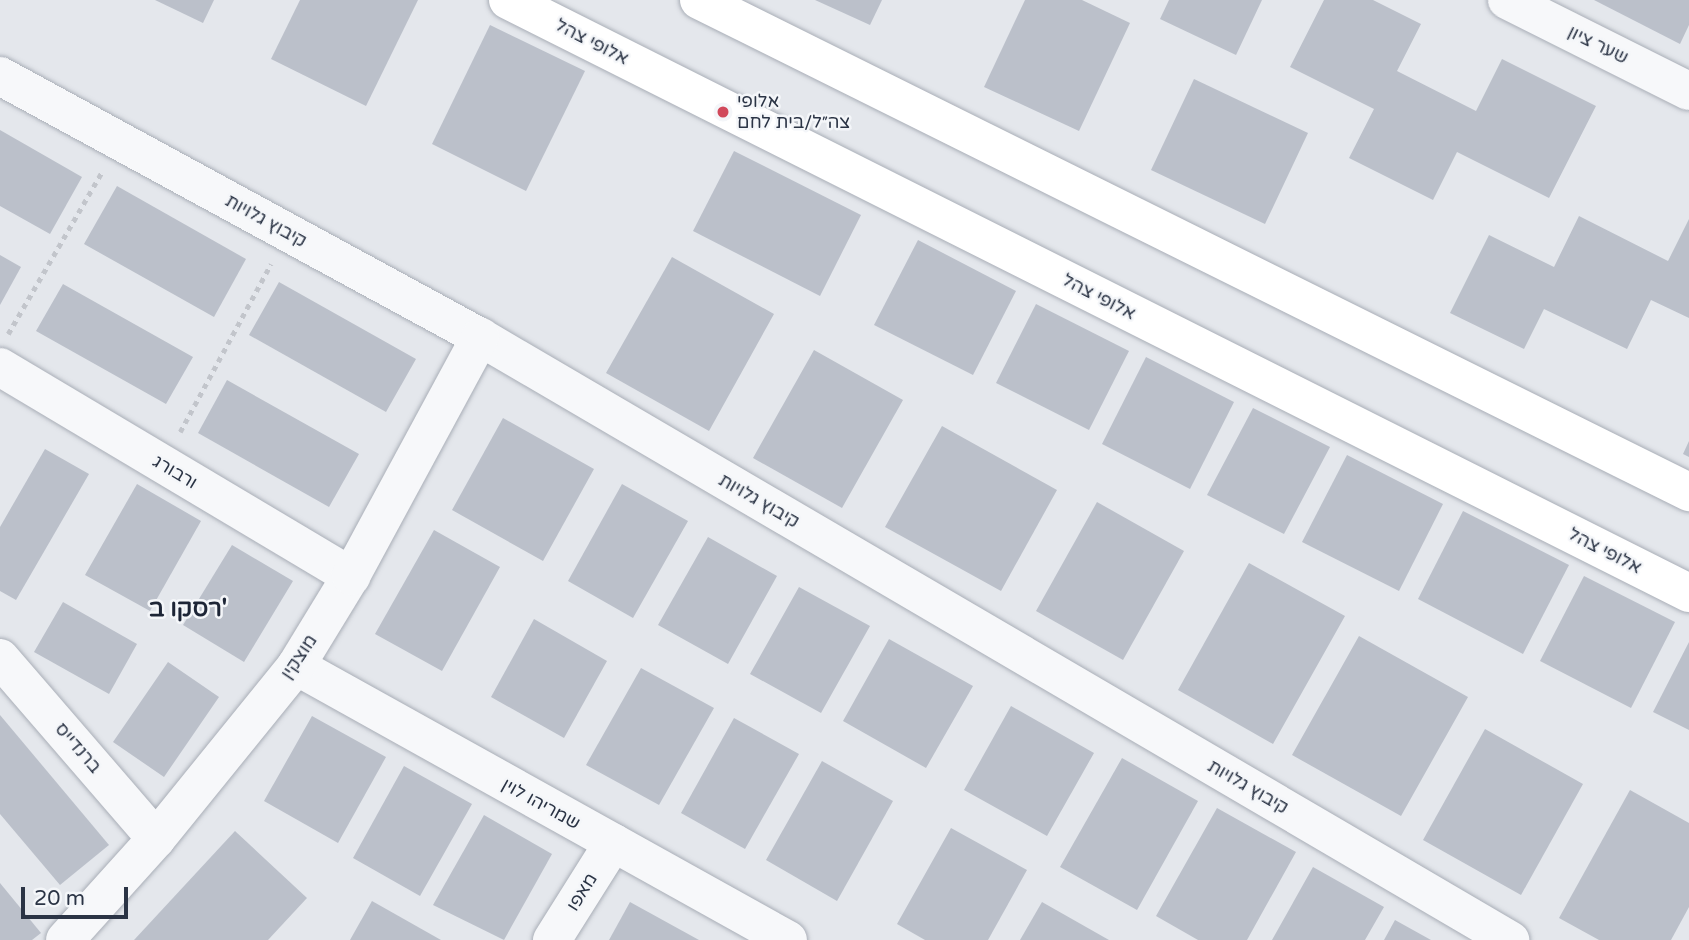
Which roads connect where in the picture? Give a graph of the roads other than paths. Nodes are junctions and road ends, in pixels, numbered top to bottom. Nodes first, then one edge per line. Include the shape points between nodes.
1 (508, 0) edge
2 (698, 0) edge
3 (1507, 0) edge
4 (0, 76) edge
5 (1689, 91) edge
6 (480, 337) junction
7 (3, 352) edge
8 (1689, 492) edge
9 (351, 576) junction
10 (1689, 593) edge
11 (0, 658) edge
12 (296, 666) junction
13 (156, 839) junction
14 (613, 844) junction
15 (65, 940) edge
16 (552, 940) edge
17 (788, 940) edge
18 (1510, 940) edge

1 - 10 main road, אלופי צהל
2 - 8 main road
3 - 5 street, שער ציון
4 - 6 street, קיבוץ גלויות
6 - 9 street, מוצקין
6 - 18 street, קיבוץ גלויות
7 - 9 street, ורבורג via 162,464
9 - 12 street, מוצקין
11 - 13 street, ברנדייס
12 - 13 street, מוצקין
12 - 14 street, שמריהו לוין
13 - 15 street, מוצקין
14 - 16 street, מאפו
14 - 17 street, שמריהו לוין

